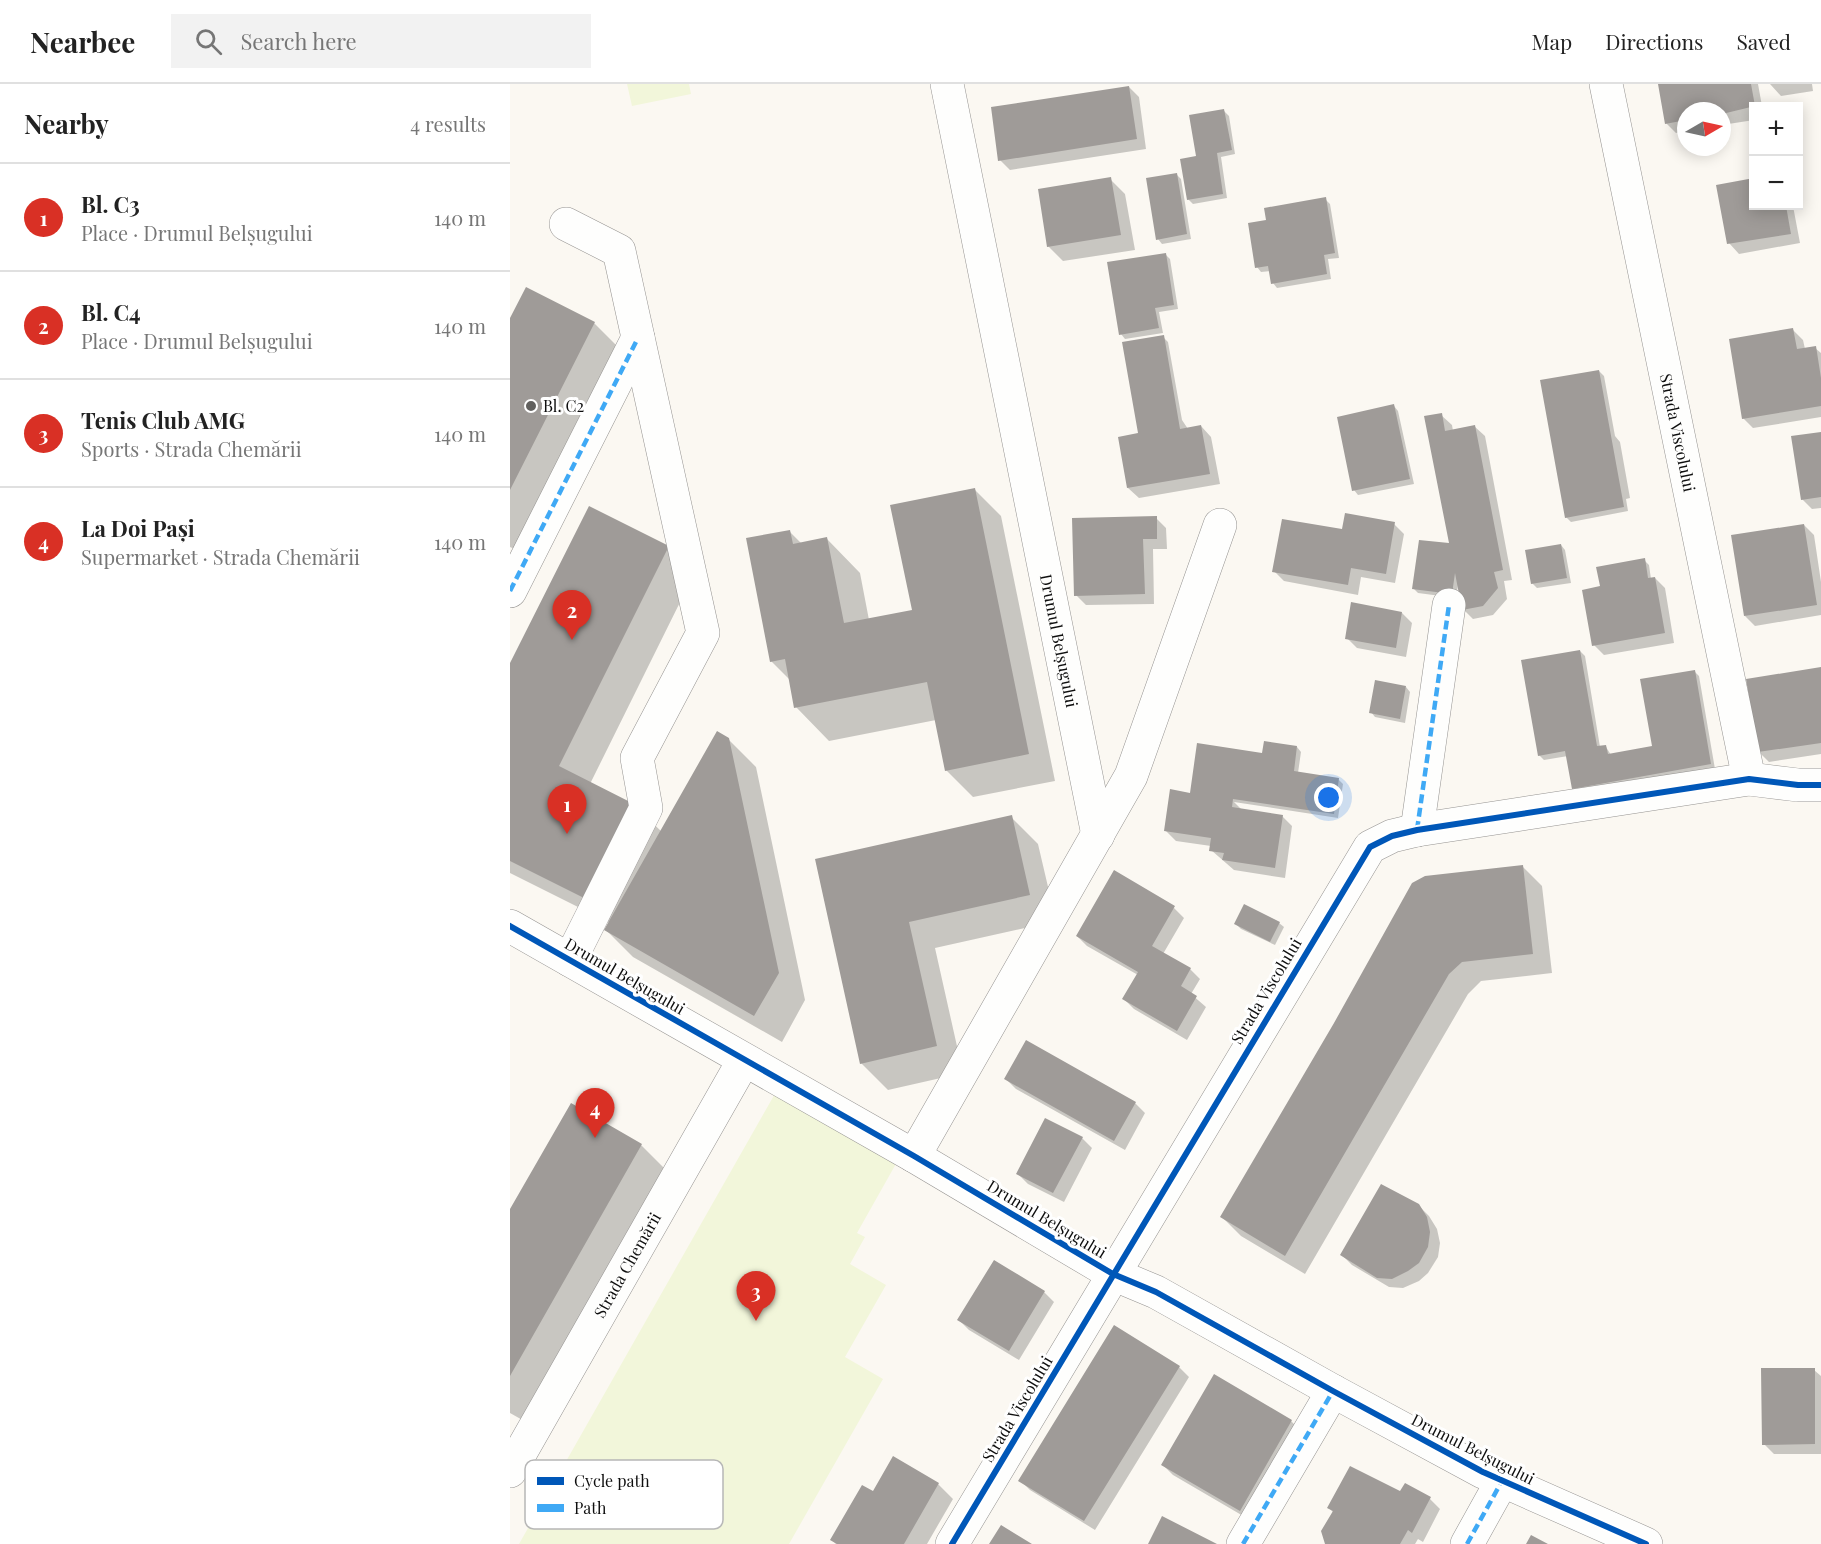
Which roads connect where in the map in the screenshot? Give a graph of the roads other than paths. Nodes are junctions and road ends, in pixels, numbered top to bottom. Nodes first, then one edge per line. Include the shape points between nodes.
1 (947, 84) edge
2 (1606, 84) edge
3 (566, 224) dead end
4 (638, 338) junction
5 (1220, 525) dead end
6 (510, 591) edge
7 (1449, 605) dead end
8 (1749, 779) junction
9 (1821, 785) edge
10 (1417, 830) junction
11 (1098, 835) junction
12 (510, 926) edge
13 (570, 960) junction
14 (744, 1060) junction
15 (914, 1156) junction
16 (1113, 1274) junction
17 (1333, 1391) junction
18 (510, 1471) edge
19 (1502, 1481) junction
20 (952, 1544) edge
21 (1243, 1544) edge
22 (1467, 1544) edge
23 (1646, 1544) edge

1 - 11 street, Drumul Belșugului
2 - 8 street, Strada Viscolului
3 - 4 street via 619,251
4 - 6 street
4 - 13 street via 703,633 637,758 646,808
5 - 11 street via 1131,776
7 - 10 street
8 - 9 street, Strada Viscolului
8 - 10 street, Strada Viscolului
10 - 16 street, Strada Viscolului via 1380,841 1364,855
11 - 15 street
12 - 13 street, Drumul Belșugului
13 - 14 street, Drumul Belșugului
14 - 15 street, Drumul Belșugului
14 - 18 street, Strada Chemării
15 - 16 street, Drumul Belșugului
16 - 17 street, Drumul Belșugului via 1156,1292
16 - 20 street, Strada Viscolului
17 - 19 street, Drumul Belșugului
17 - 21 street
19 - 22 street, Drumul Belșugului
19 - 23 street, Drumul Belșugului

